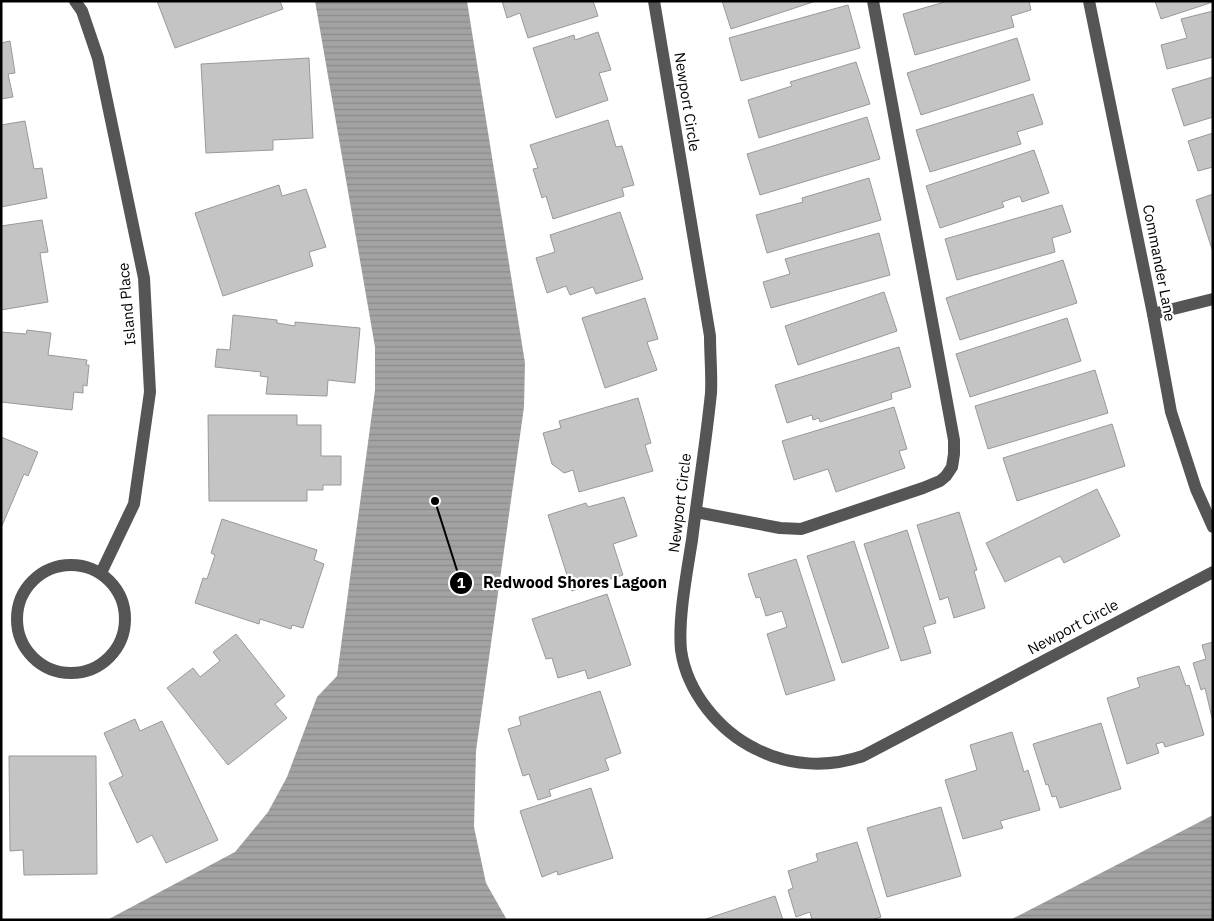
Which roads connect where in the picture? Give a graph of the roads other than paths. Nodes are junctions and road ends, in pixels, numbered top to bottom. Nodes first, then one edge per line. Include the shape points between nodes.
1 (75, 1) edge
2 (654, 1) edge
3 (873, 1) edge
4 (1089, 1) edge
5 (1213, 299) edge
6 (1154, 314) junction
7 (696, 512) junction
8 (1213, 527) edge
9 (1213, 572) edge
10 (101, 573) junction

1 - 10 street, Island Place via 82,11 98,58 144,278 150,392 134,504
2 - 7 street, Newport Circle via 710,336 711,391
3 - 7 street via 954,440 952,468 946,476 923,488 801,529
4 - 6 street, Commander Lane
5 - 6 street
6 - 8 street, Commander Lane via 1171,412 1196,489
7 - 9 street, Newport Circle via 681,629 682,650 690,679 711,715 733,736 765,754 800,763 834,763 863,756
10 - 10 street via 84,566 65,565 48,570 32,581 22,596 17,614 19,632 27,649 40,663 57,670 90,670 117,648 125,616 122,600 114,585

